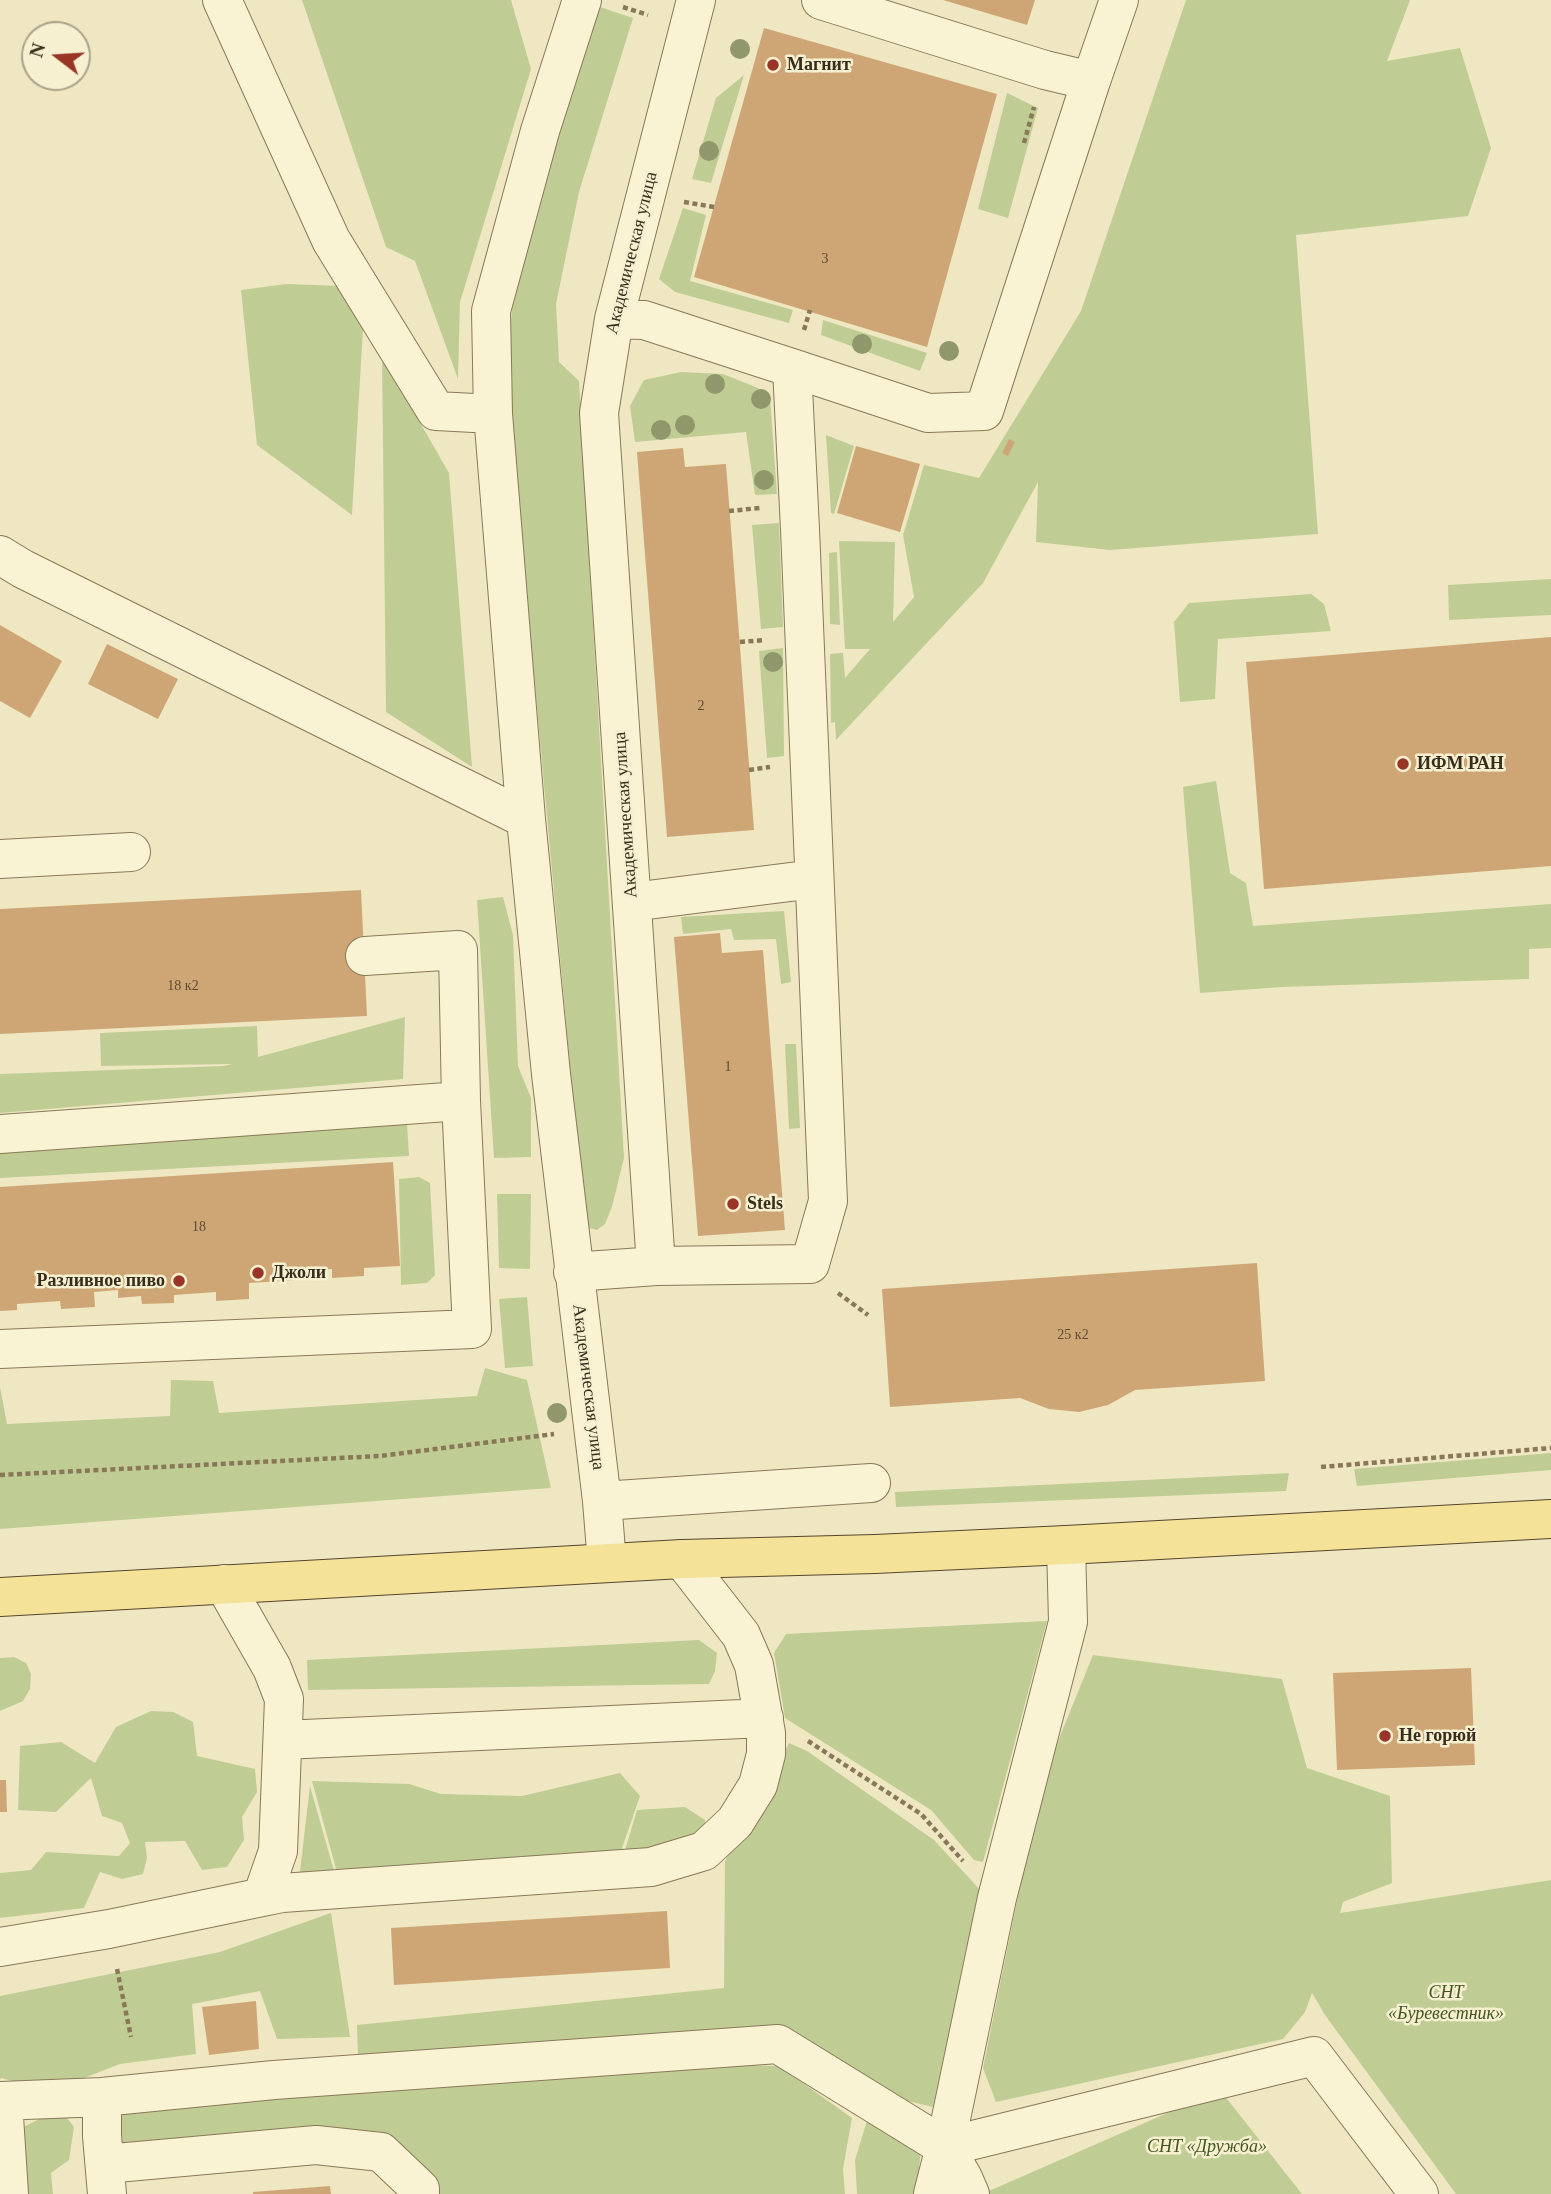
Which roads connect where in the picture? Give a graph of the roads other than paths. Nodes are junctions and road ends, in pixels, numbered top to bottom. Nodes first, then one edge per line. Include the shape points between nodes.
1 (222, 0) edge
2 (582, 0) edge
3 (696, 0) edge
4 (821, 0) edge
5 (1119, 0) edge
6 (1091, 81) junction
7 (614, 319) junction
8 (792, 368) junction
9 (493, 414) junction
10 (0, 555) edge
11 (526, 819) junction
12 (131, 852) dead end
13 (0, 859) edge
14 (814, 879) junction
15 (632, 902) junction
16 (365, 956) dead end
17 (461, 1101) junction
18 (0, 1134) edge
19 (656, 1266) junction
20 (573, 1272) junction
21 (0, 1349) edge
22 (871, 1483) dead end
23 (602, 1501) junction
24 (1551, 1519) edge
25 (1066, 1545) junction
26 (682, 1559) junction
27 (607, 1563) junction
28 (224, 1584) junction
29 (0, 1597) edge
30 (765, 1725) junction
31 (283, 1740) junction
32 (272, 1895) junction
33 (0, 1947) edge
34 (102, 2097) junction
35 (2, 2101) edge
36 (945, 2147) junction
37 (106, 2179) edge
38 (9, 2194) edge
39 (420, 2194) edge
40 (933, 2194) edge
41 (970, 2194) edge
42 (1419, 2194) edge

1 - 9 street via 331,240 436,411
2 - 9 street, Академическая улица via 540,131 491,311
3 - 7 street, Академическая улица
4 - 6 street
5 - 6 street
6 - 8 street via 984,411 928,413
7 - 8 street via 644,320
7 - 15 street, Академическая улица via 599,413
8 - 14 street
9 - 11 street, Академическая улица
10 - 11 street
11 - 20 street, Академическая улица
12 - 13 street
14 - 15 street
14 - 19 street via 828,1201 810,1264
15 - 19 street, Академическая улица
16 - 17 street via 458,950
17 - 18 street
17 - 21 street via 472,1329
19 - 20 street
20 - 23 street, Академическая улица
22 - 23 street
23 - 27 street, Академическая улица
24 - 25 main road
25 - 26 main road
25 - 36 street via 1068,1622 997,1898
26 - 27 main road
26 - 30 street via 741,1635 754,1665
27 - 28 main road
28 - 29 main road
28 - 31 street via 272,1668 284,1699
30 - 31 street
30 - 32 street via 766,1754 758,1785 735,1822 704,1851 651,1867
31 - 32 street
32 - 33 street
34 - 35 street
34 - 36 street via 274,2080 778,2044
34 - 37 street
35 - 38 street
36 - 40 street
36 - 41 street
36 - 42 street via 1314,2056
37 - 39 street via 316,2145 381,2152

